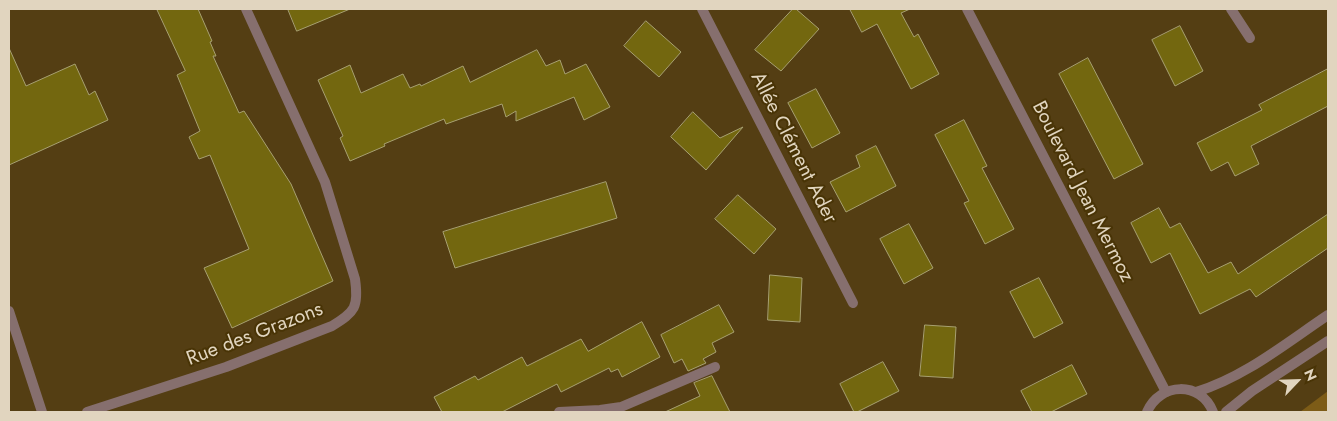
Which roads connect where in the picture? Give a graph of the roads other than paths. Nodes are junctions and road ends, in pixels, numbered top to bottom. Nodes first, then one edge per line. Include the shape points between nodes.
1 (246, 9) edge
2 (702, 9) edge
3 (967, 9) edge
4 (1231, 9) edge
5 (1250, 38) dead end
6 (853, 303) dead end
7 (9, 311) edge
8 (1328, 315) edge
9 (1328, 340) edge
10 (715, 367) dead end
11 (1166, 392) junction
12 (1196, 392) junction
13 (42, 412) edge
14 (87, 412) edge
15 (559, 412) edge
16 (1147, 412) edge
17 (1213, 412) edge
18 (1226, 412) edge

1 - 14 street, Rue des Grazons via 325,182 355,279 356,304 347,316 332,326 226,368
2 - 6 street, Allée Clément Ader
3 - 11 street, Boulevard Jean Mermoz
4 - 5 street
7 - 13 street
8 - 12 street via 1241,373
9 - 18 street
10 - 15 street via 621,407
11 - 12 street via 1181,389
11 - 16 street via 1157,397
12 - 17 street via 1205,398

